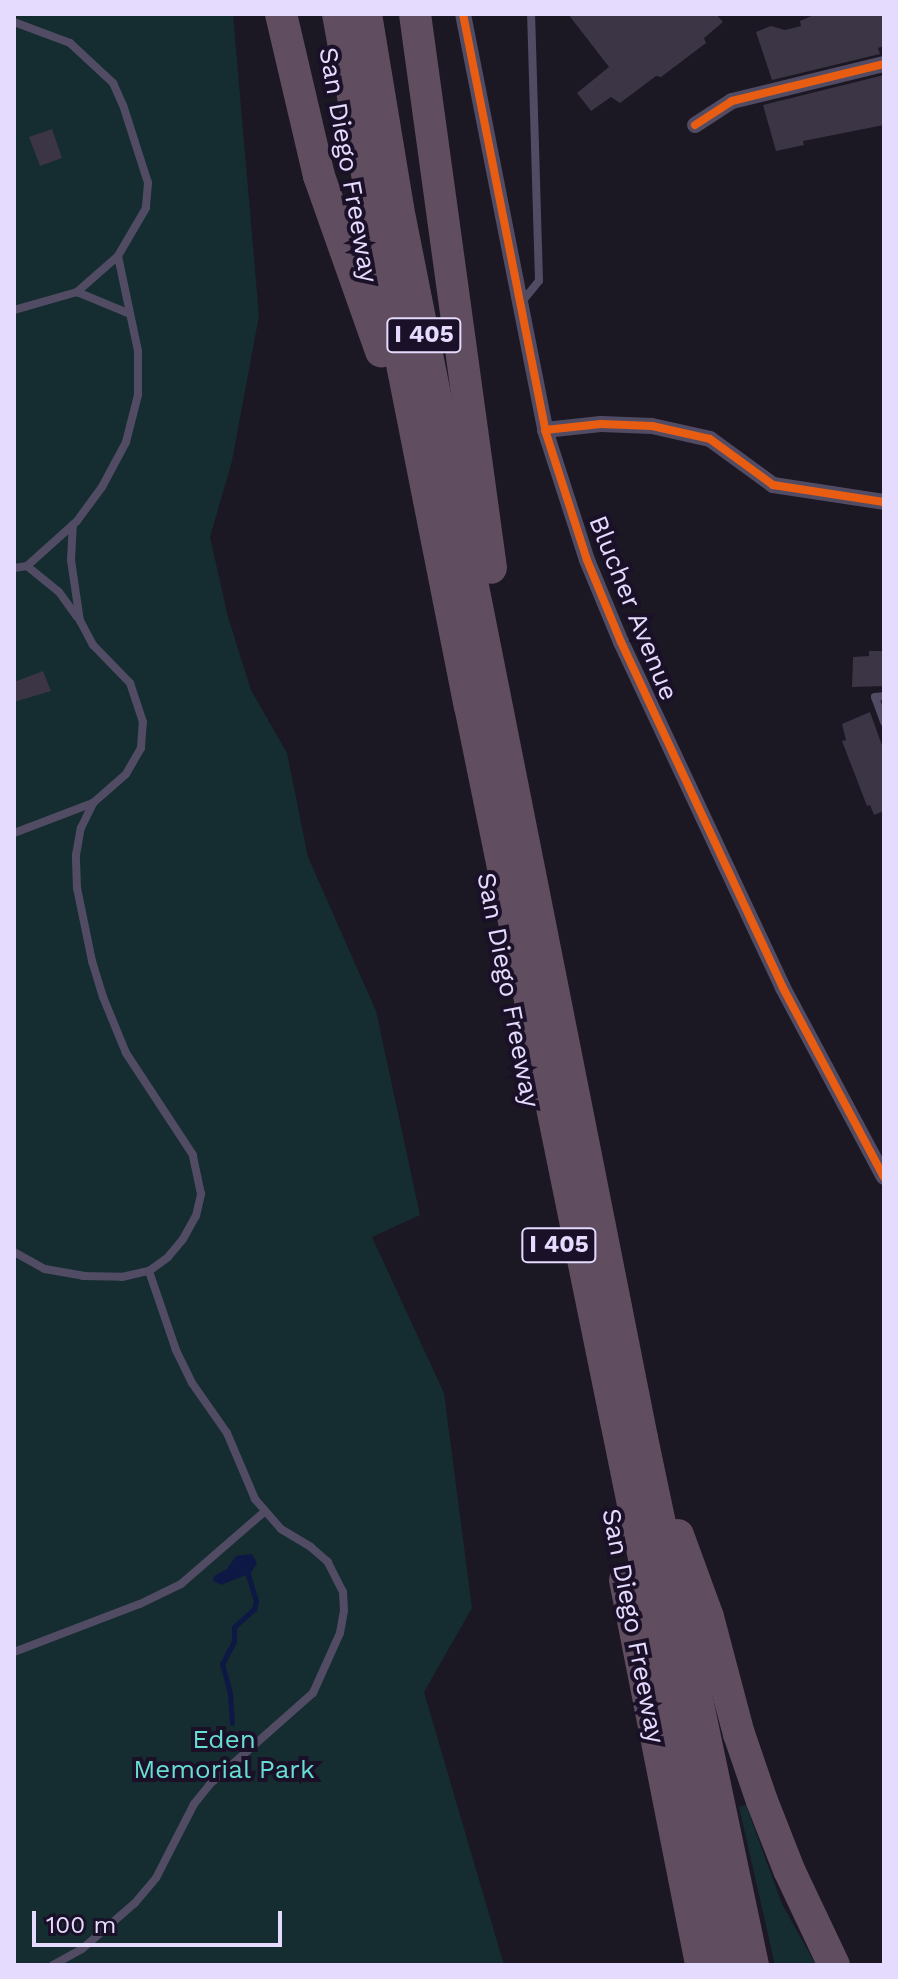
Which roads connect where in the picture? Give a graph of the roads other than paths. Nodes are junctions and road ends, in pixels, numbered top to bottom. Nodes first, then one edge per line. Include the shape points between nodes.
1 (281, 14) edge
2 (321, 14) edge
3 (338, 14) edge
4 (366, 14) edge
5 (415, 14) edge
6 (463, 14) edge
7 (531, 14) edge
8 (14, 22) edge
9 (884, 64) edge
10 (695, 125) dead end
11 (118, 256) junction
12 (77, 292) junction
13 (521, 303) junction
14 (14, 310) edge
15 (130, 314) junction
16 (381, 351) junction
17 (545, 430) junction
18 (884, 502) edge
19 (73, 525) junction
20 (27, 566) junction
21 (14, 568) edge
22 (80, 621) junction
23 (489, 655) junction
24 (884, 696) edge
25 (884, 722) edge
26 (93, 803) junction
27 (14, 833) edge
28 (884, 1177) edge
29 (14, 1252) edge
30 (149, 1271) junction
31 (642, 1438) junction
32 (264, 1512) junction
33 (14, 1652) edge
34 (53, 1965) edge
35 (701, 1965) edge
36 (727, 1965) edge
37 (753, 1965) edge
38 (834, 1965) edge

1 - 16 highway via 319,176
2 - 16 highway, San Diego Freeway / I 405
3 - 36 highway via 470,706
4 - 23 highway, San Diego Freeway / I 405 via 398,208
5 - 23 highway via 496,600
6 - 13 street, Blucher Avenue
7 - 13 lane via 539,281
8 - 11 lane via 70,43 113,83 123,105 148,183 146,208
9 - 10 street via 732,101
11 - 12 lane
11 - 15 lane
12 - 14 lane
12 - 15 lane
13 - 17 street, Blucher Avenue
15 - 19 lane via 138,351 138,395 126,442
16 - 35 highway, San Diego Freeway / I 405
17 - 18 street via 652,426 710,439 773,485
17 - 28 street, Blucher Avenue via 587,560 621,642 783,988
19 - 20 lane
19 - 22 lane via 71,560
20 - 21 lane
20 - 22 lane via 59,592
22 - 26 lane via 93,645 130,683 143,722 141,748 127,773
23 - 31 highway, San Diego Freeway / I 405
24 - 25 lane via 875,697
26 - 27 lane
26 - 30 lane via 81,828 77,888 103,997 132,1063 185,1141 199,1174 196,1216 168,1257
29 - 30 lane via 45,1269 83,1276
30 - 32 lane via 176,1350 227,1433
31 - 37 highway
31 - 38 highway via 708,1617 762,1801
32 - 33 lane via 200,1572 160,1596
32 - 34 lane via 328,1562 343,1592 340,1633 313,1693 210,1784 156,1878 135,1903 82,1949

